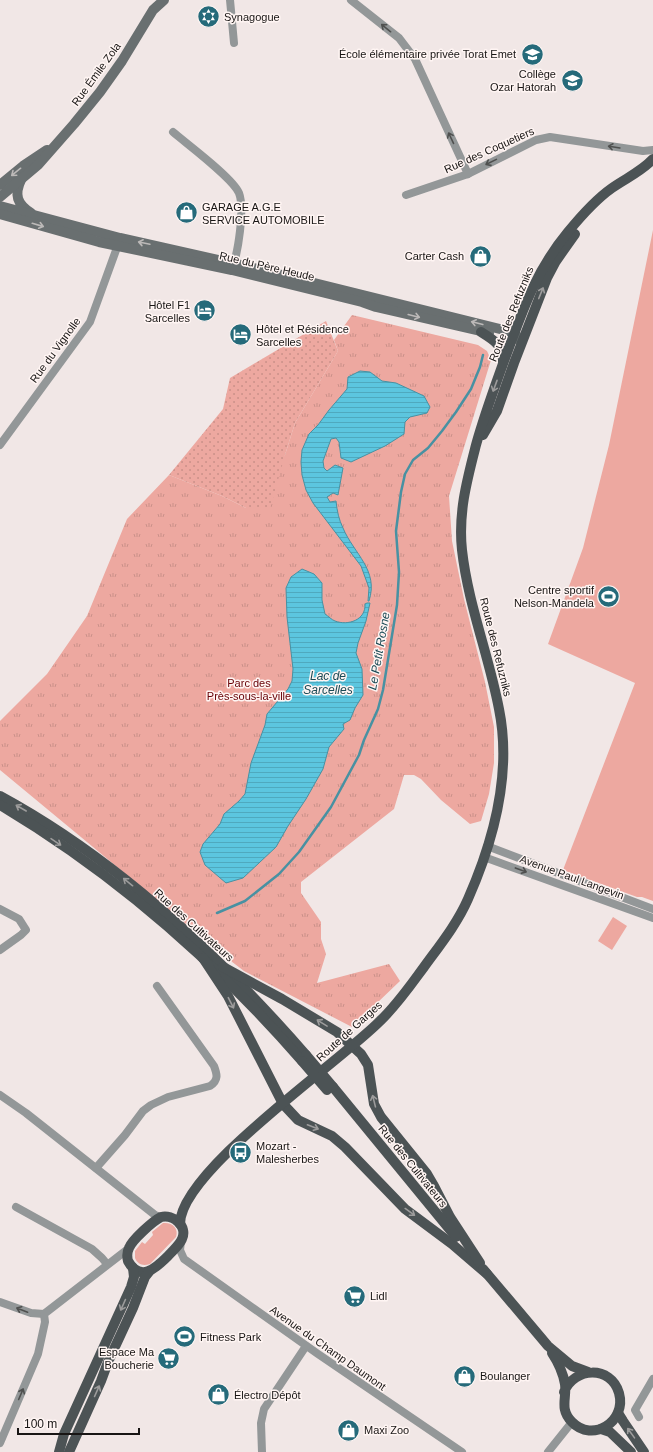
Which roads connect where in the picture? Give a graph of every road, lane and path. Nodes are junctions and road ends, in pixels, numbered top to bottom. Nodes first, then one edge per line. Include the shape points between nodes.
1 (153, 0) edge
2 (161, 0) edge
3 (165, 0) edge
4 (230, 0) edge
5 (351, 0) edge
6 (149, 15) junction
7 (234, 43) dead end
8 (173, 132) dead end
9 (56, 143) junction
10 (653, 150) edge
11 (653, 159) edge
12 (653, 170) edge
13 (468, 174) junction
14 (21, 180) junction
15 (0, 185) edge
16 (406, 195) dead end
17 (0, 197) edge
18 (0, 206) edge
19 (0, 214) edge
20 (36, 216) junction
21 (119, 242) junction
22 (233, 267) junction
23 (527, 329) junction
24 (481, 332) junction
25 (514, 335) junction
26 (519, 350) junction
27 (503, 364) junction
28 (0, 445) edge
29 (475, 449) junction
30 (0, 796) edge
31 (0, 805) edge
32 (486, 851) junction
33 (0, 909) edge
34 (653, 909) edge
35 (653, 918) edge
36 (0, 950) edge
37 (203, 958) junction
38 (223, 967) junction
39 (156, 986) dead end
40 (353, 1046) junction
41 (304, 1058) junction
42 (0, 1095) edge
43 (283, 1104) junction
44 (96, 1168) junction
45 (188, 1198) junction
46 (16, 1207) dead end
47 (159, 1217) junction
48 (180, 1224) junction
49 (181, 1242) junction
50 (128, 1249) junction
51 (165, 1259) junction
52 (184, 1259) junction
53 (109, 1263) junction
54 (131, 1266) junction
55 (149, 1272) junction
56 (487, 1274) junction
57 (0, 1302) edge
58 (44, 1318) junction
59 (306, 1346) junction
60 (548, 1346) junction
61 (588, 1372) junction
62 (653, 1379) edge
63 (564, 1392) junction
64 (618, 1413) junction
65 (639, 1417) dead end
66 (572, 1422) junction
67 (601, 1429) junction
68 (0, 1443) edge
69 (59, 1452) edge
70 (69, 1452) edge
71 (262, 1452) edge
72 (462, 1452) edge
73 (548, 1452) edge
74 (631, 1452) edge
75 (644, 1452) edge

1 - 6 main road, Rue Émile Zola
2 - 3 main road
3 - 6 main road, Rue Émile Zola
4 - 7 street
13 -> 5 street via 415,59 399,38
6 - 9 main road, Rue Émile Zola via 110,79
8 - 22 street via 228,180 238,193 242,213
9 - 14 main road, Rue Émile Zola via 38,166
9 -> 15 main road, Rue Émile Zola
10 -> 13 street, Rue des Coquetiers via 634,150 550,137 536,140
11 - 25 main road, Route des Refuzniks via 640,171 604,194 568,232 539,273
23 -> 12 main road, Route des Refuzniks via 547,278 570,240 609,198
13 - 16 street, Rue des Coquetiers
14 - 17 main road, Rue Émile Zola
14 - 20 main road via 18,200
18 - 20 main road, Rue du Père Heude
19 -> 21 main road, Rue du Père Heude via 99,242
20 - 21 main road, Rue du Père Heude
21 - 22 main road, Rue du Père Heude
21 - 28 street, Rue du Vignolle via 90,322
22 -> 24 main road, Rue du Père Heude
25 -> 22 main road, Rue du Père Heude
23 - 25 main road
23 - 26 main road, Route des Refuzniks
24 - 25 main road, Rue du Père Heude
24 - 27 main road via 498,344 503,355
25 - 26 main road
25 - 27 main road, Route des Refuzniks
26 - 29 main road, Route des Refuzniks via 497,411
27 -> 29 main road, Route des Refuzniks
29 - 32 main road, Route des Refuzniks via 464,497 462,550 473,608 497,699 503,739 502,785
38 -> 30 main road, Rue des Cultivateurs via 162,911 103,863
31 -> 37 main road, Rue des Cultivateurs via 130,894
32 - 34 street, Avenue Paul Langevin
32 -> 35 street, Avenue Paul Langevin
32 - 40 main road, Route de Garges via 464,908 451,929 396,1004
33 - 36 street via 19,920 26,930
37 - 41 main road, Rue des Cultivateurs
37 -> 43 main road via 228,996
40 -> 38 main road via 306,1013
38 - 41 main road, Rue des Cultivateurs via 262,1006
39 - 44 street via 214,1066 217,1079 210,1086 151,1104
40 - 43 main road, Route de Garges
56 -> 40 main road via 450,1217 427,1174 380,1117 374,1104 365,1059
41 - 56 main road, Rue des Cultivateurs, bridge
42 - 44 street
43 - 45 main road, Route de Garges via 234,1147
43 -> 56 main road via 298,1120 332,1136 406,1209
44 - 47 street
45 - 47 main road, Route de Garges
45 - 48 main road, Route de Garges
46 - 53 street via 92,1249
47 - 48 main road via 172,1218
47 - 50 main road, Route de Garges
48 - 49 main road, Route de Garges via 183,1233
49 - 51 main road
49 - 52 street via 180,1250
50 - 53 street
50 - 54 main road
51 - 52 street
51 - 55 main road
52 - 59 street, Avenue du Champ Daumont
53 - 54 street via 122,1261
53 - 58 street
54 - 55 main road via 139,1271
54 -> 69 main road via 134,1277 131,1287 64,1434
70 -> 55 main road
56 - 60 main road
58 -> 57 street
68 -> 58 street via 38,1354
59 - 71 street via 264,1409 260,1423
59 - 72 street, Avenue du Champ Daumont
60 - 61 main road via 572,1366
60 - 63 main road via 561,1372
61 - 63 main road via 573,1379
61 - 64 main road via 600,1373 613,1382 620,1395
62 - 65 street via 635,1410
63 - 66 main road via 566,1412
64 - 67 main road via 610,1424
75 -> 64 main road
66 - 67 main road via 588,1430
66 - 73 street
67 - 74 main road via 610,1432

